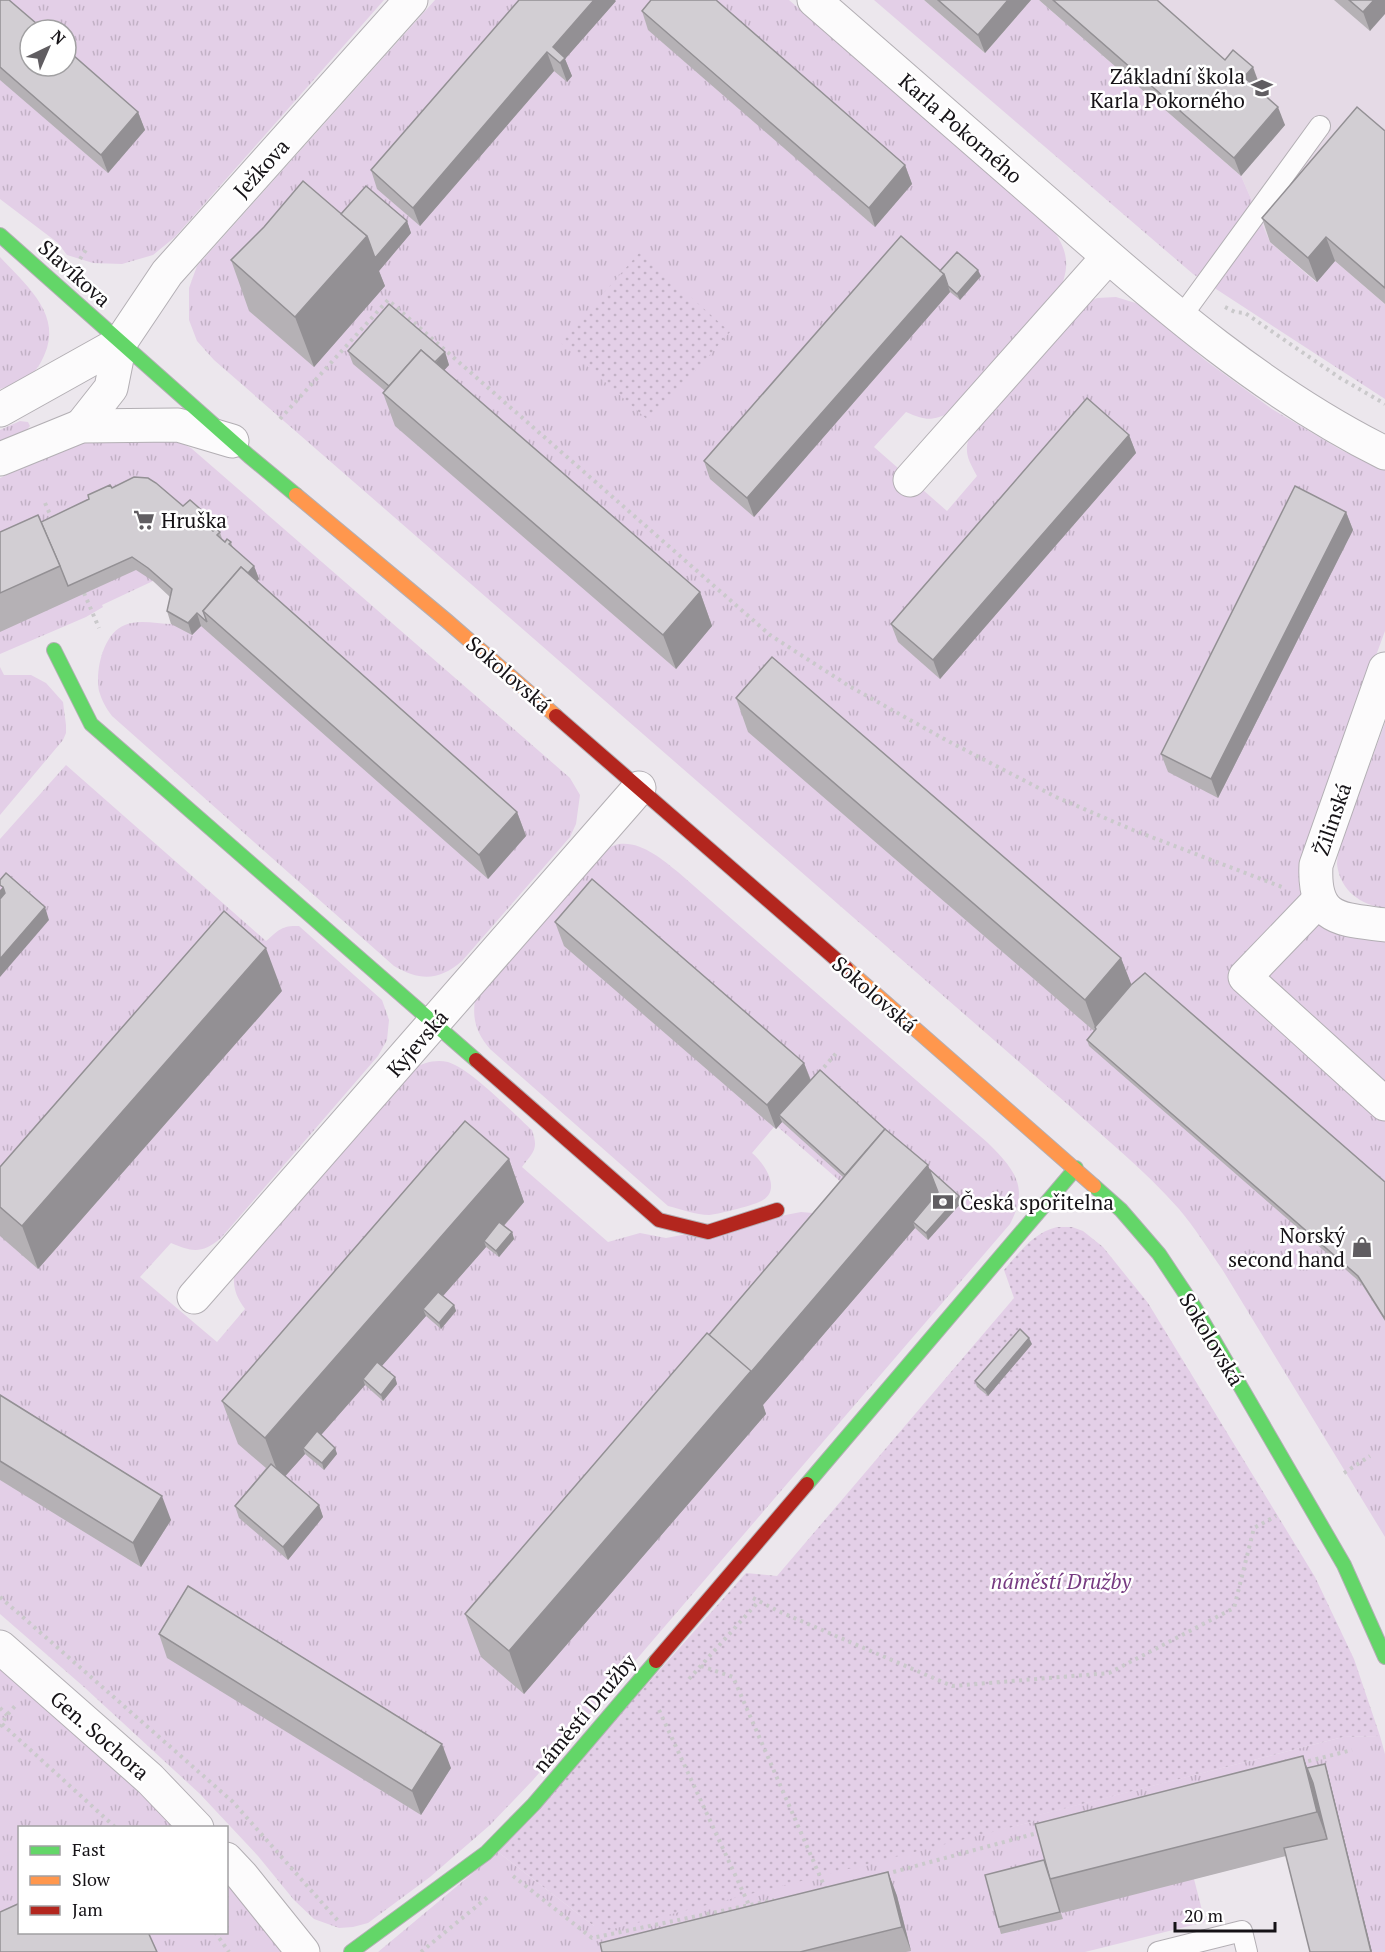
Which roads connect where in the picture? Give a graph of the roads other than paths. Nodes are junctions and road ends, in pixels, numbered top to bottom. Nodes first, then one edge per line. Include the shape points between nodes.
1 (411, 0) edge
2 (814, 0) edge
3 (1320, 126) dead end
4 (0, 235) edge
5 (1108, 257) junction
6 (1181, 317) junction
7 (120, 343) junction
8 (0, 410) edge
9 (81, 426) junction
10 (232, 441) junction
11 (1385, 453) edge
12 (0, 459) edge
13 (910, 480) dead end
14 (54, 650) dead end
15 (1385, 669) edge
16 (639, 788) junction
17 (1320, 900) junction
18 (1385, 925) edge
19 (433, 1024) junction
20 (1385, 1104) edge
21 (1076, 1168) junction
22 (777, 1210) dead end
23 (194, 1297) dead end
24 (0, 1647) edge
25 (1385, 1657) edge
26 (195, 1826) edge
27 (228, 1861) edge
28 (303, 1952) edge
29 (351, 1952) edge
30 (1158, 1952) edge
31 (1247, 1952) edge

1 - 7 street, Ježkova via 167,273
2 - 5 street, Karla Pokorného
3 - 6 lane
4 - 7 street, Slavíkova
5 - 6 street, Karla Pokorného
5 - 13 street
6 - 11 street, Karla Pokorného via 1275,388
7 - 8 street
7 - 9 street, Sokolovská via 111,388
7 - 10 street, Sokolovská
9 - 10 street, Sokolovská via 178,425
9 - 12 street, Sokolovská
10 - 16 street, Sokolovská
14 - 19 street via 91,724
15 - 17 street, Žilinská via 1316,865
16 - 19 street, Kyjevská
16 - 21 street, Sokolovská
17 - 18 street via 1340,919
17 - 20 street via 1245,977
19 - 22 street via 658,1220 708,1233
19 - 23 street, Kyjevská
21 - 25 street, Sokolovská via 1121,1210 1176,1278 1344,1565
21 - 29 street, náměstí Družby via 534,1804 486,1853
24 - 26 street, Gen. Sochora via 150,1779
27 - 28 street
30 - 31 lane via 1242,1931

